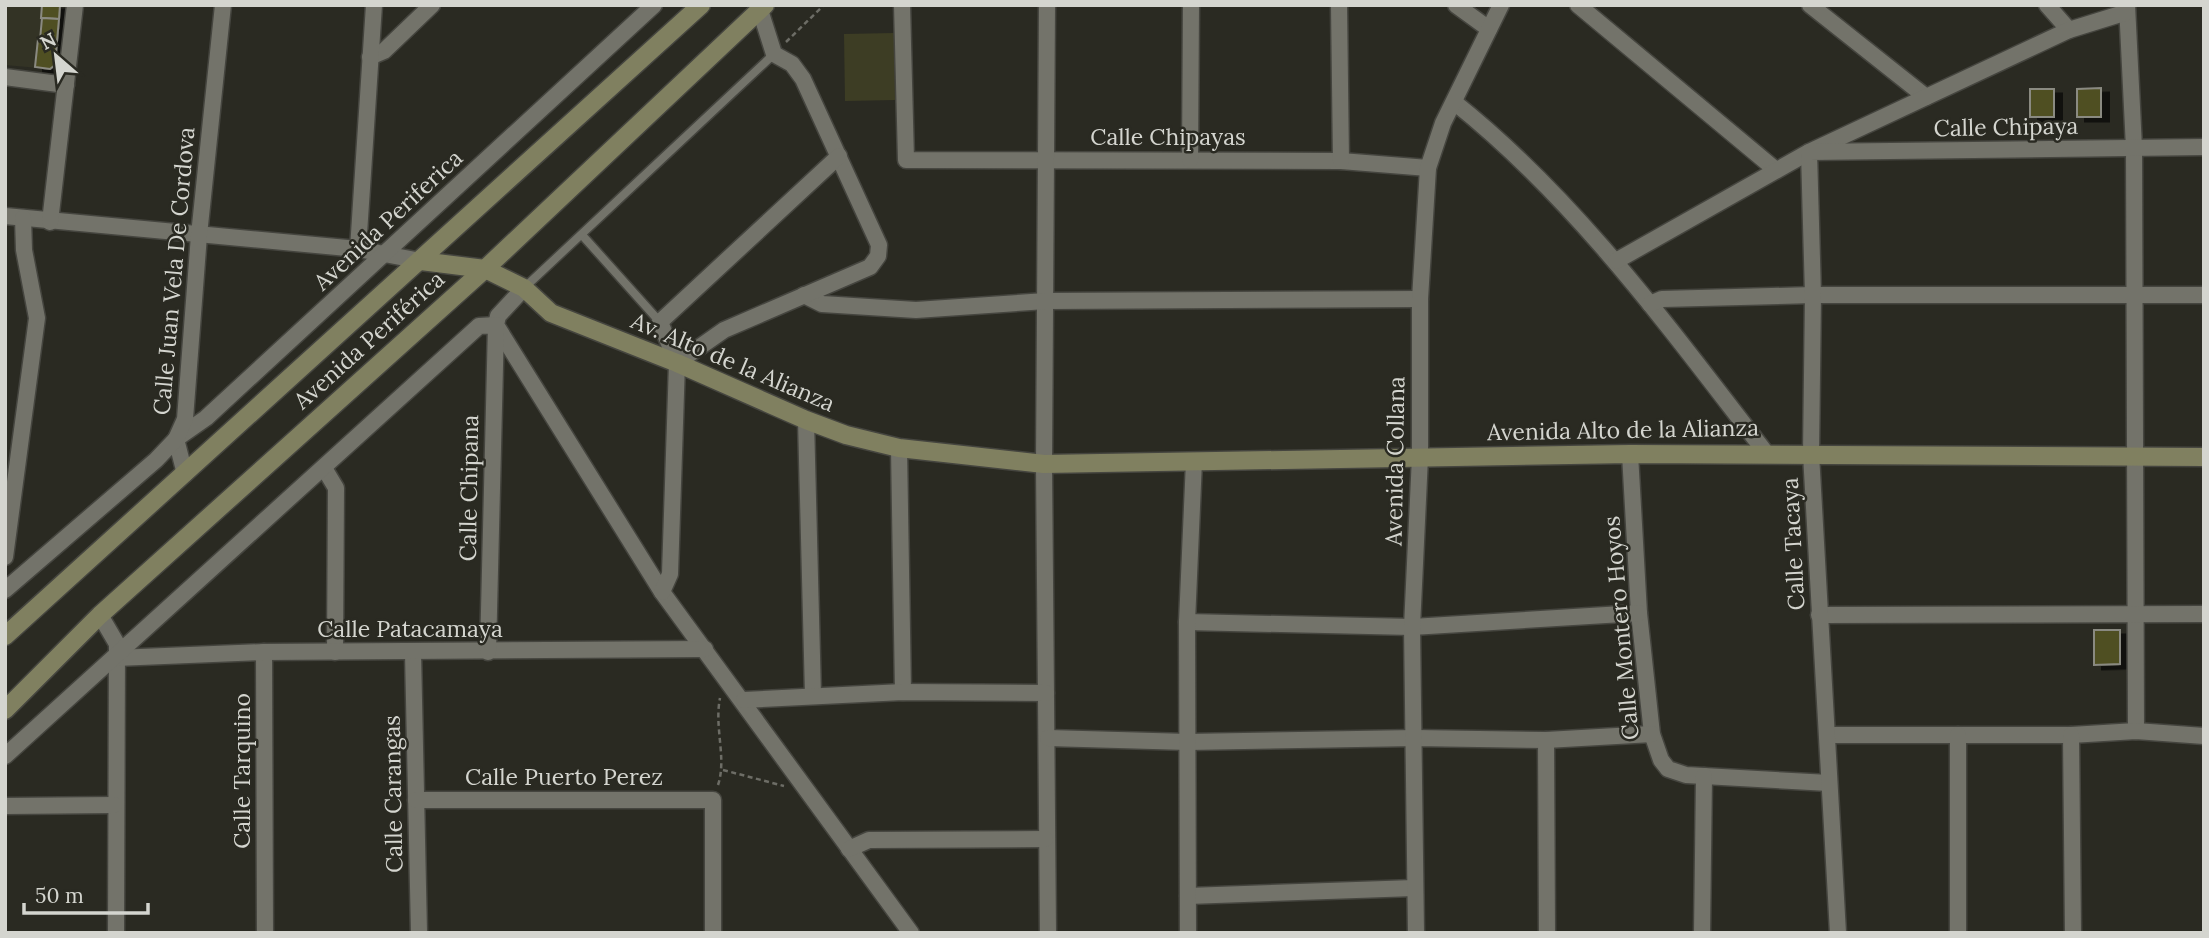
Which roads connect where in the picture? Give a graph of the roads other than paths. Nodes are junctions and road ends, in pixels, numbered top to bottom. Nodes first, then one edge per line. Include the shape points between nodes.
1 (75, 5) edge
2 (223, 5) edge
3 (374, 5) edge
4 (432, 5) edge
5 (654, 5) edge
6 (701, 5) edge
7 (902, 5) edge
8 (1047, 5) edge
9 (1191, 5) edge
10 (1339, 5) edge
11 (1456, 5) edge
12 (1501, 5) edge
13 (1578, 5) edge
14 (1810, 5) edge
15 (2047, 5) edge
16 (762, 8) edge
17 (2127, 9) edge
18 (1489, 29) junction
19 (2069, 30) junction
20 (774, 54) junction
21 (370, 57) junction
22 (5, 77) edge
23 (66, 85) junction
24 (1926, 97) junction
25 (1454, 102) junction
26 (2134, 148) junction
27 (2204, 148) edge
28 (1809, 152) junction
29 (839, 156) junction
30 (1046, 159) junction
31 (1190, 160) junction
32 (1341, 160) junction
33 (1428, 168) junction
34 (1776, 170) junction
35 (5, 216) edge
36 (23, 218) junction
37 (50, 222) junction
38 (199, 235) junction
39 (582, 235) junction
40 (358, 249) junction
41 (384, 254) junction
42 (421, 261) junction
43 (1616, 261) junction
44 (485, 268) junction
45 (524, 288) junction
46 (804, 295) junction
47 (1813, 295) junction
48 (2133, 295) junction
49 (2204, 296) edge
50 (1420, 299) junction
51 (1046, 302) junction
52 (1650, 304) junction
53 (660, 322) junction
54 (496, 324) junction
55 (677, 363) junction
56 (806, 420) junction
57 (176, 439) junction
58 (899, 448) junction
59 (1766, 453) junction
60 (1630, 454) junction
61 (1811, 454) junction
62 (2133, 456) junction
63 (1420, 457) junction
64 (2204, 457) edge
65 (1194, 461) junction
66 (1044, 464) junction
67 (324, 468) junction
68 (185, 474) junction
69 (9, 504) edge
70 (5, 557) edge
71 (6, 589) edge
72 (663, 592) junction
73 (1639, 613) junction
74 (2138, 614) junction
75 (2204, 614) edge
76 (100, 615) junction
77 (1819, 615) junction
78 (1187, 622) junction
79 (1412, 628) junction
80 (5, 636) edge
81 (705, 649) junction
82 (264, 652) junction
83 (335, 652) junction
84 (488, 652) junction
85 (413, 653) junction
86 (116, 658) junction
87 (902, 692) junction
88 (1046, 693) junction
89 (813, 695) junction
90 (744, 700) junction
91 (5, 710) edge
92 (2136, 731) junction
93 (1652, 734) junction
94 (1828, 735) junction
95 (1958, 735) junction
96 (2071, 735) junction
97 (2204, 736) edge
98 (1048, 738) junction
99 (1415, 738) junction
100 (1546, 740) junction
101 (1188, 742) junction
102 (5, 756) edge
103 (1703, 776) junction
104 (1829, 782) junction
105 (416, 800) junction
106 (114, 805) junction
107 (5, 806) edge
108 (1045, 839) junction
109 (849, 849) junction
110 (1414, 888) junction
111 (1188, 895) junction
112 (116, 933) edge
113 (265, 933) edge
114 (419, 933) edge
115 (713, 933) edge
116 (911, 933) edge
117 (1048, 933) edge
118 (1188, 933) edge
119 (1416, 933) edge
120 (1547, 933) edge
121 (1702, 933) edge
122 (1838, 933) edge
123 (1958, 933) edge
124 (2073, 933) edge

1 - 23 street
2 - 38 street, Calle Juan Vela De Cordova
3 - 21 street
4 - 21 street via 384,51
5 - 41 street, Avenida Periferica
6 - 42 street, Avenida Periférica
7 - 30 street, Calle Chipayas via 906,160
8 - 30 street
9 - 31 street
10 - 32 street
11 - 18 street
12 - 18 street, Avenida Collana
13 - 34 street
14 - 24 street
15 - 19 street
16 - 20 street
16 - 44 street, Avenida Periférica
17 - 19 street
17 - 26 street
18 - 25 street, Avenida Collana
19 - 24 street
20 - 29 street via 792,64 803,79
20 - 39 lane
21 - 40 street
22 - 23 street
23 - 37 street
24 - 28 street
25 - 33 street, Avenida Collana
25 - 43 street via 1506,143
26 - 27 street, Calle Chipaya
26 - 28 street, Calle Chipaya
26 - 48 street
28 - 34 street
28 - 47 street, Calle Tacaya
29 - 46 street via 879,245 878,256 870,267
29 - 53 street
30 - 31 street, Calle Chipayas
30 - 51 street
31 - 32 street, Calle Chipayas
32 - 33 street, Calle Chipayas
33 - 50 street, Avenida Collana
34 - 43 street
35 - 36 street
36 - 37 street
36 - 69 street via 37,318
37 - 38 street
38 - 40 street
38 - 57 street, Calle Juan Vela De Cordova via 188,404
39 - 45 lane
39 - 53 lane
40 - 41 street
41 - 42 street
41 - 57 street, Avenida Periferica via 206,418
42 - 44 street, Av. Alto de la Alianza
42 - 68 street, Avenida Periférica
43 - 52 street
44 - 45 street, Av. Alto de la Alianza
44 - 76 street, Avenida Periférica
45 - 54 street
45 - 55 street, Av. Alto de la Alianza via 551,313
46 - 51 street via 822,304 916,310
46 - 55 street via 724,330
47 - 48 street
47 - 52 street via 1662,299
47 - 61 street, Calle Tacaya
48 - 49 street
48 - 62 street
50 - 51 street
50 - 63 street, Avenida Collana
51 - 66 street
52 - 59 street
53 - 55 street
54 - 67 street via 479,326
54 - 72 street
54 - 84 street, Calle Chipana
55 - 56 street, Av. Alto de la Alianza
55 - 72 street via 670,574
56 - 58 street, Av. Alto de la Alianza
56 - 89 street
57 - 68 street
57 - 71 street, Calle Juan Vela De Cordova
58 - 66 street, Av. Alto de la Alianza
58 - 87 street
59 - 60 street, Avenida Alto de la Alianza
59 - 61 street, Avenida Alto de la Alianza
60 - 63 street, Avenida Alto de la Alianza
60 - 73 street, Calle Montero Hoyos
61 - 62 street, Avenida Alto de la Alianza
61 - 77 street, Calle Tacaya
62 - 64 street, Avenida Alto de la Alianza
62 - 74 street
63 - 65 street, Avenida Alto de la Alianza
63 - 79 street, Avenida Collana
65 - 66 street, Avenida Alto de la Alianza
65 - 78 street
66 - 88 street
67 - 83 street via 336,488
67 - 86 street
68 - 80 street, Avenida Periférica
69 - 70 street
72 - 81 street
73 - 79 street
73 - 93 street, Calle Montero Hoyos
74 - 75 street
74 - 77 street
74 - 92 street
76 - 86 street via 117,644
76 - 91 street, Avenida Periférica
77 - 94 street, Calle Tacaya
78 - 79 street
78 - 101 street
79 - 99 street, Avenida Collana
81 - 84 street, Calle Patacamaya
81 - 90 street
82 - 83 street, Calle Patacamaya
82 - 86 street, Calle Patacamaya
82 - 113 street, Calle Tarquino
83 - 85 street, Calle Patacamaya
84 - 85 street, Calle Patacamaya
85 - 105 street, Calle Carangas
86 - 102 street
86 - 106 street
87 - 88 street
87 - 89 street
88 - 98 street
89 - 90 street
90 - 109 street
92 - 96 street
92 - 97 street
93 - 100 street
93 - 103 street, Calle Montero Hoyos via 1668,769
94 - 95 street
94 - 104 street, Calle Tacaya
95 - 96 street
95 - 123 street
96 - 124 street
98 - 101 street
98 - 108 street
99 - 100 street
99 - 101 street
99 - 110 street, Avenida Collana
100 - 120 street
101 - 111 street
103 - 104 street
103 - 121 street
104 - 122 street, Calle Tacaya
105 - 114 street, Calle Carangas
105 - 115 street, Calle Puerto Perez via 713,800
106 - 107 street
106 - 112 street
108 - 109 street via 869,840
108 - 117 street
109 - 116 street
110 - 111 street
110 - 119 street, Avenida Collana
111 - 118 street

